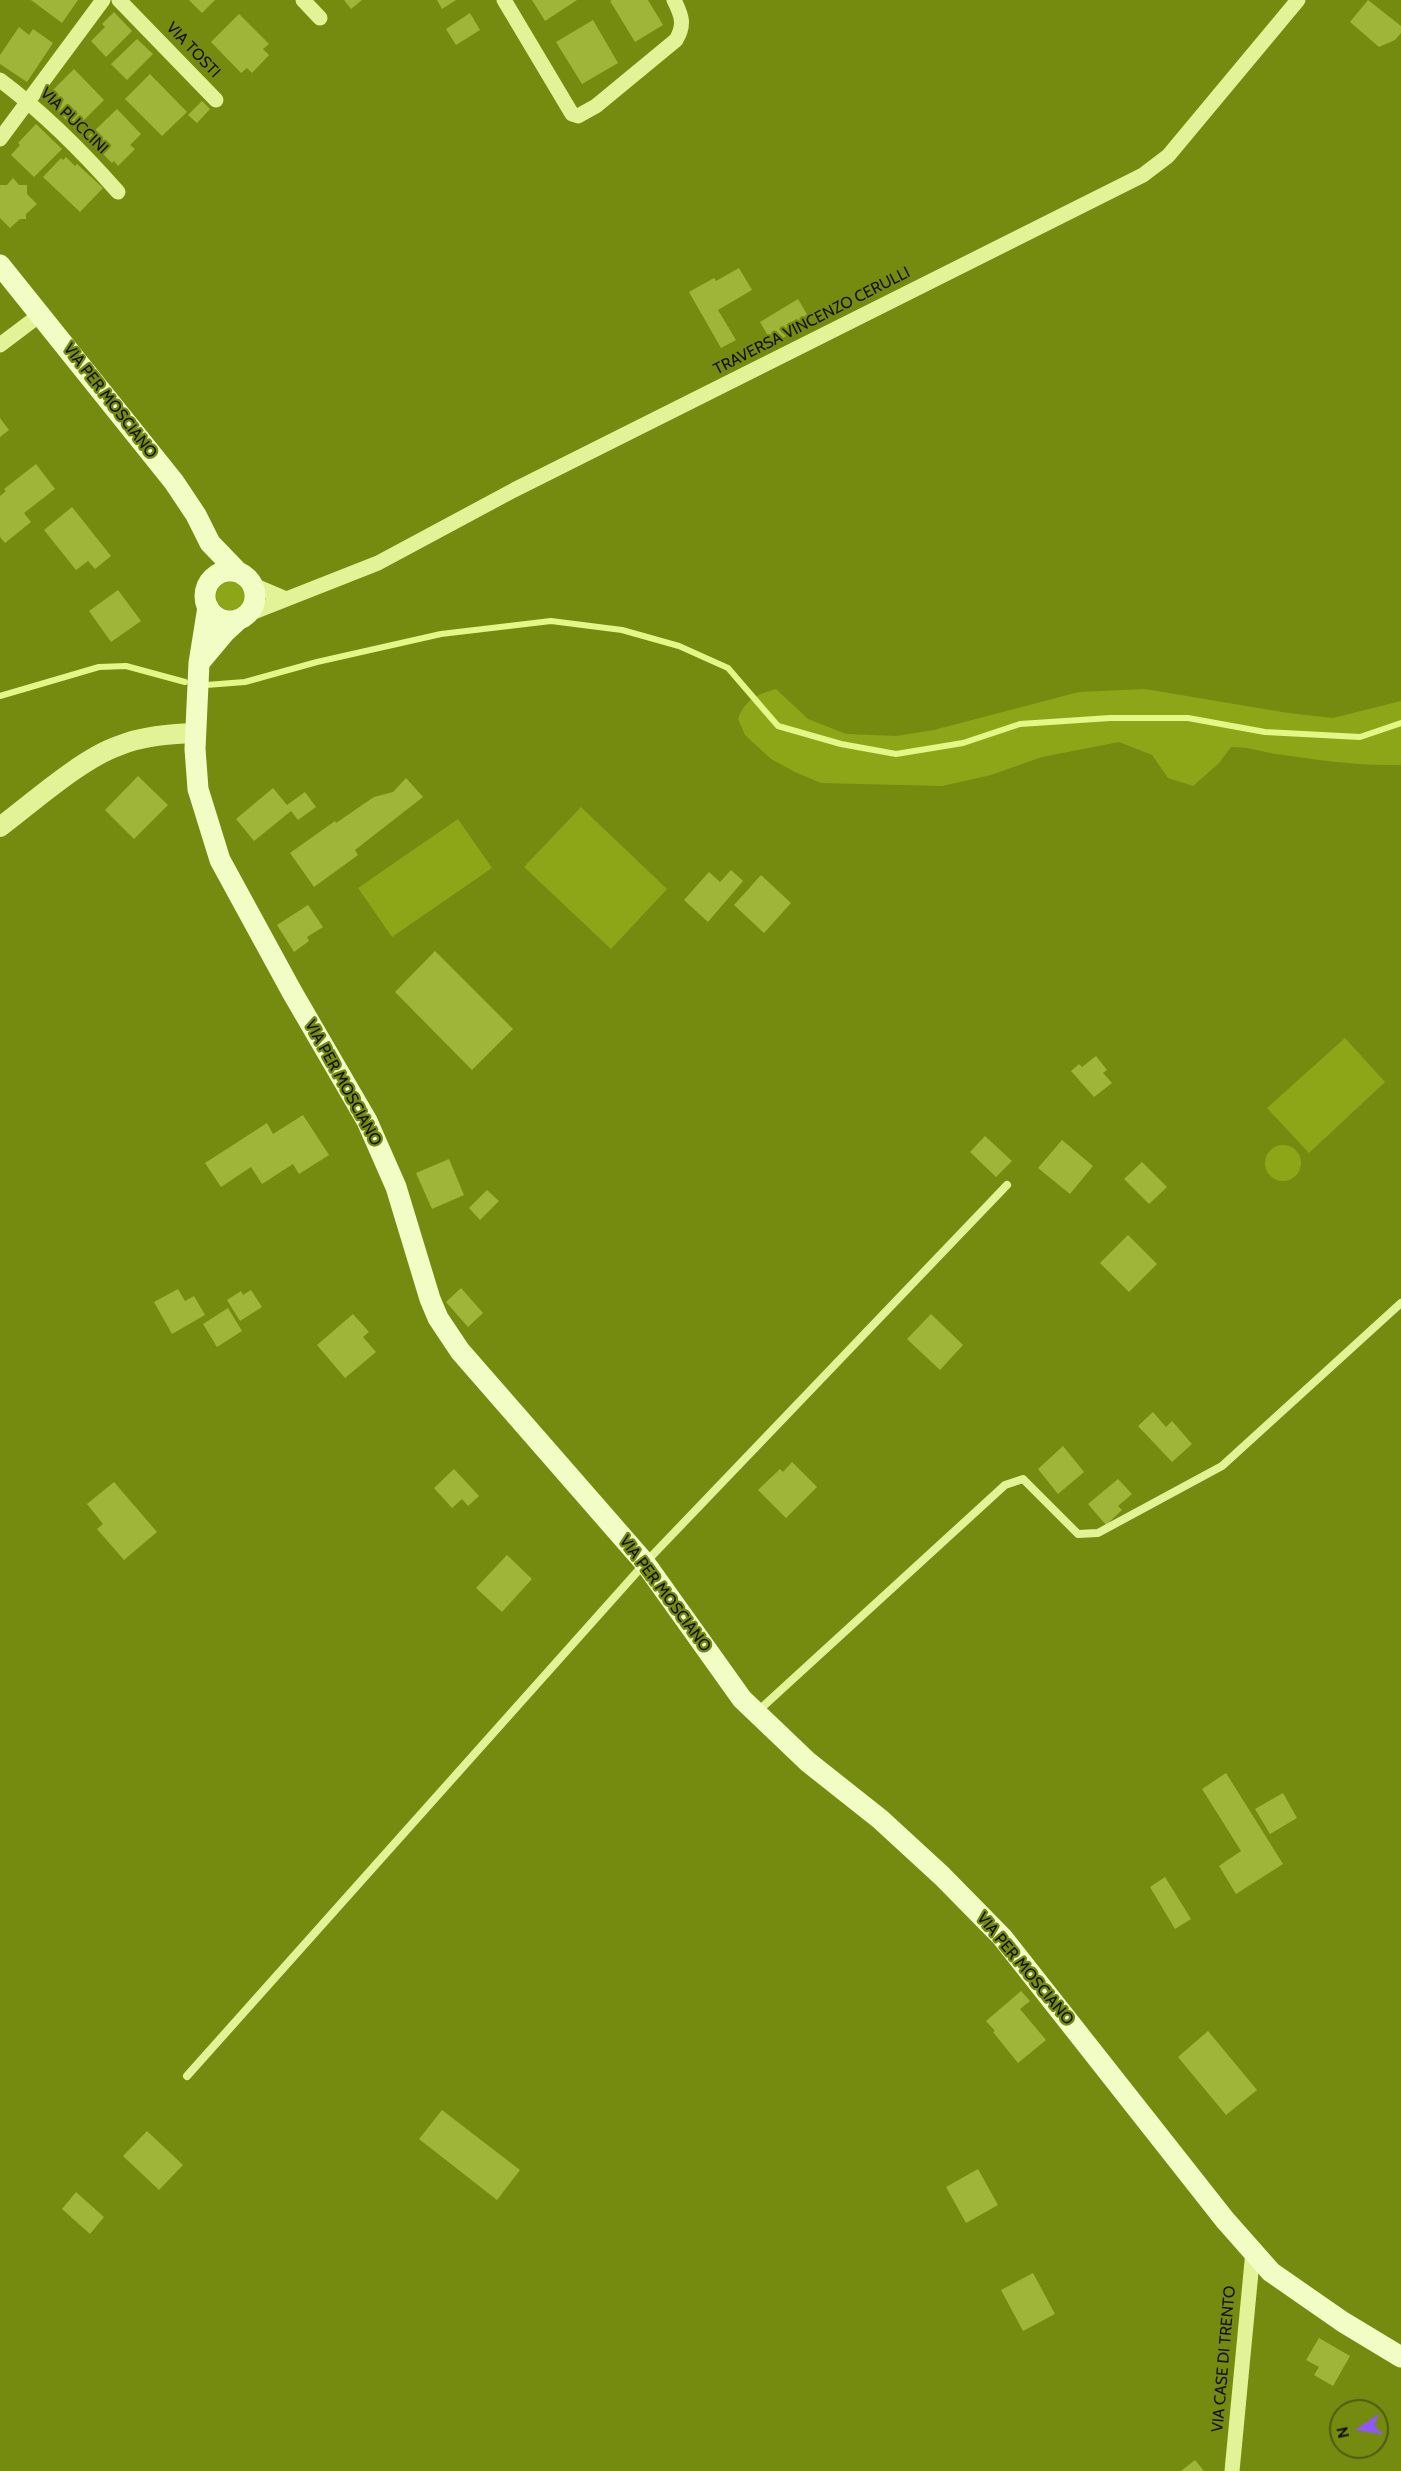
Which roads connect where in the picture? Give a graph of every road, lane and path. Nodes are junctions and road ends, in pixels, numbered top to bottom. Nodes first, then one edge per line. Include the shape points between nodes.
1 (103, 0) edge
2 (303, 0) edge
3 (504, 0) edge
4 (674, 0) edge
5 (1298, 0) edge
6 (128, 3) edge
7 (320, 18) dead end
8 (0, 80) edge
9 (27, 100) junction
10 (216, 100) dead end
11 (0, 139) edge
12 (118, 192) dead end
13 (0, 265) edge
14 (41, 314) junction
15 (0, 345) edge
16 (210, 543) junction
17 (245, 578) junction
18 (209, 582) junction
19 (286, 599) junction
20 (208, 607) junction
21 (243, 617) junction
22 (199, 663) junction
23 (195, 733) junction
24 (0, 827) edge
25 (1008, 1185) dead end
26 (1401, 1303) edge
27 (645, 1563) junction
28 (757, 1712) junction
29 (187, 2076) dead end
30 (1253, 2251) junction
31 (1401, 2357) edge
32 (1232, 2471) edge

1 - 9 street
2 - 7 street
3 - 4 street via 572,114 578,116 596,106 676,40 683,28
5 - 19 street, TRAVERSA VINCENZO CERULLI via 1168,156 1143,175 514,490 378,563
6 - 10 street, VIA TOSTI
8 - 9 street, VIA PUCCINI
9 - 11 street
9 - 12 street, VIA PUCCINI via 86,155
13 - 14 main road, VIA PER MOSCIANO
14 - 15 street
14 - 16 main road, VIA PER MOSCIANO via 174,482
16 - 17 main road, VIA PER MOSCIANO
16 - 18 main road, VIA PER MOSCIANO
17 - 18 main road via 225,571
17 - 19 street
17 - 21 main road via 255,601
18 - 20 main road
19 - 21 street, TRAVERSA VINCENZO CERULLI
20 - 21 main road via 218,618
20 - 22 main road, VIA PER MOSCIANO
21 - 22 main road
22 - 23 main road, VIA PER MOSCIANO
23 - 24 street via 150,737 117,746
23 - 27 main road, VIA PER MOSCIANO via 198,789 220,860 367,1121 396,1187 438,1318 460,1351
25 - 27 lane
26 - 28 lane via 1222,1466 1098,1533 1078,1534 1023,1479 1005,1485
27 - 28 main road, VIA PER MOSCIANO via 742,1699
27 - 29 lane
28 - 30 main road, VIA PER MOSCIANO via 808,1762 880,1819 1002,1937
30 - 31 main road, VIA PER MOSCIANO via 1271,2272
30 - 32 street, VIA CASE DI TRENTO

